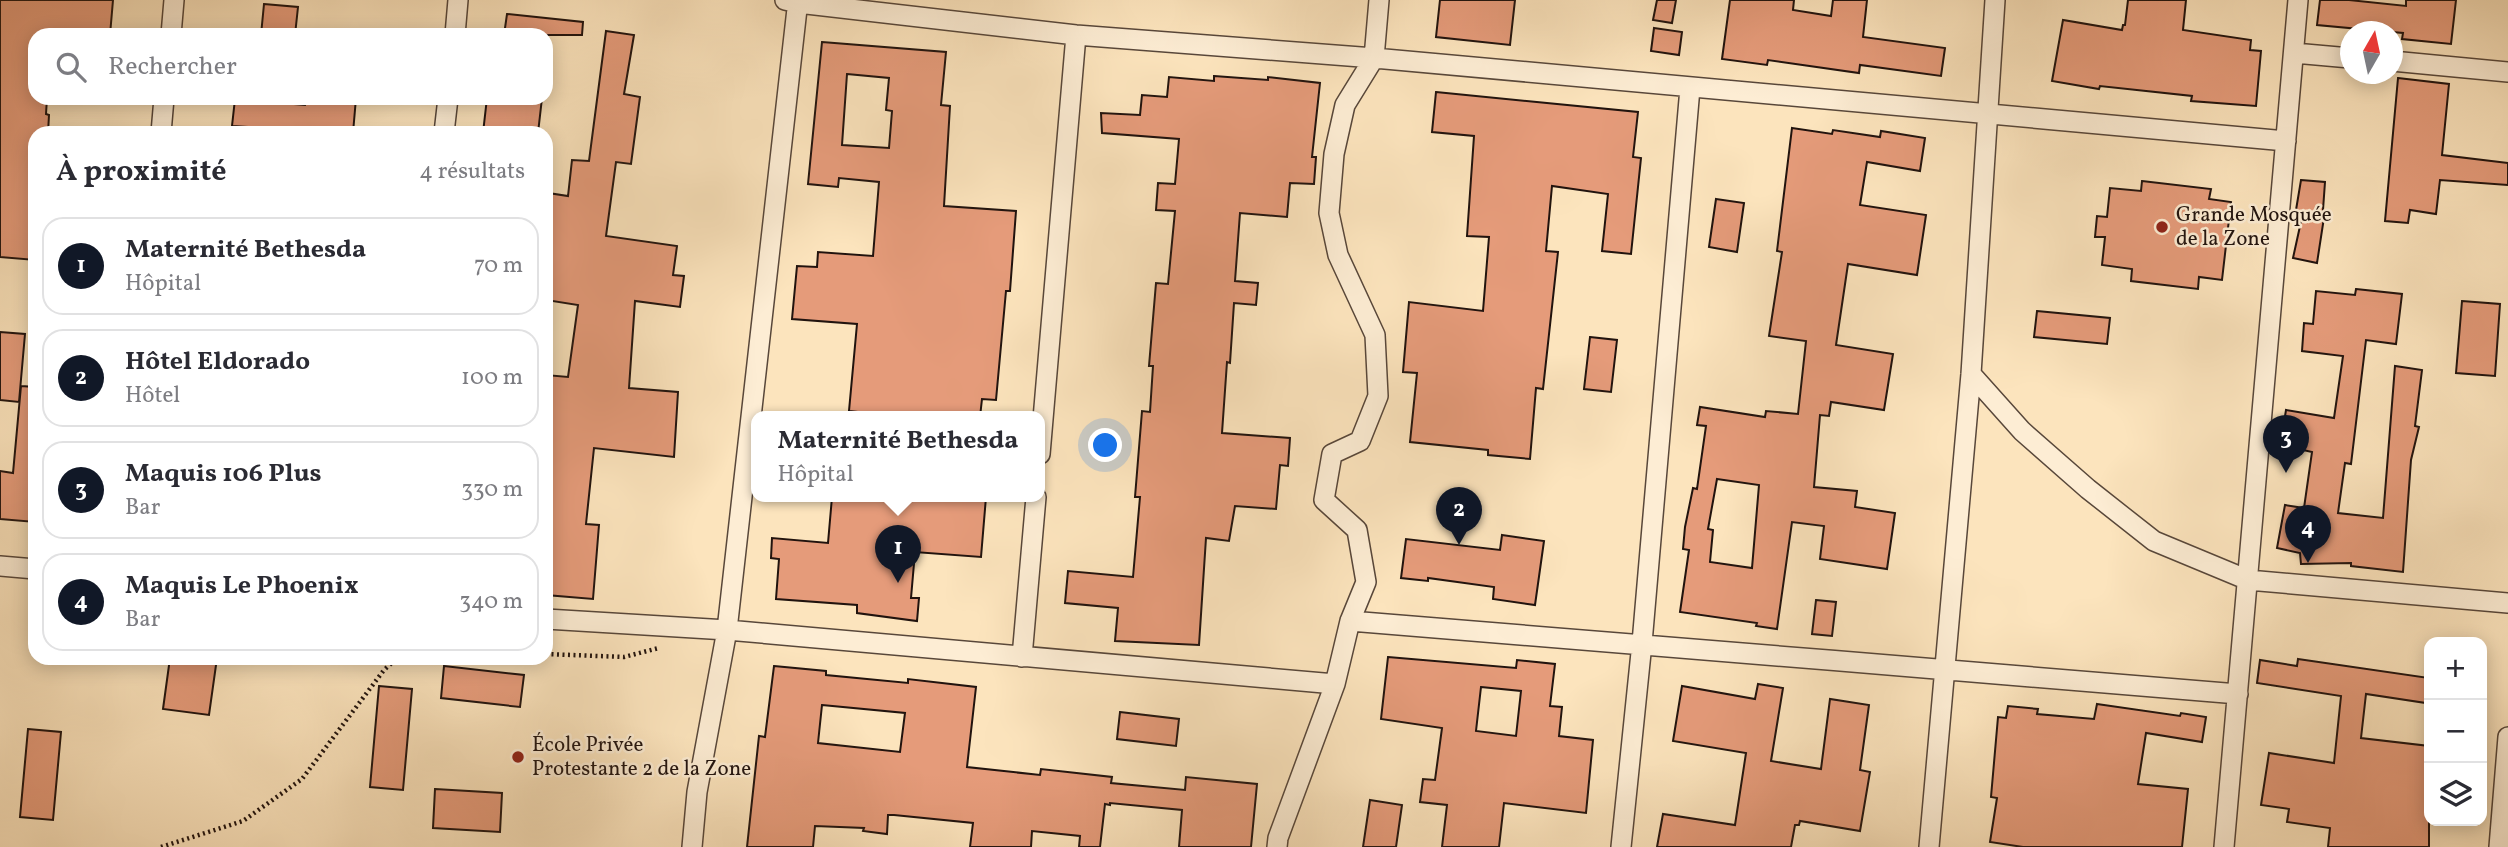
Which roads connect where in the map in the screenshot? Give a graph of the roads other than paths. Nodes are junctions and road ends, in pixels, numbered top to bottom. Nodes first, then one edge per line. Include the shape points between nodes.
1 (174, 0) edge
2 (458, 0) edge
3 (1379, 0) edge
4 (1995, 0) edge
5 (2298, 0) edge
6 (794, 1) edge
7 (172, 28) edge
8 (456, 28) edge
9 (1076, 34) junction
10 (2294, 53) junction
11 (2340, 57) edge
12 (1374, 58) junction
13 (2403, 62) edge
14 (2508, 72) edge
15 (1689, 88) junction
16 (163, 105) edge
17 (447, 105) edge
18 (1988, 115) junction
19 (162, 126) edge
20 (445, 126) edge
21 (2286, 141) junction
22 (1971, 374) junction
23 (1044, 411) edge
24 (1036, 502) edge
25 (0, 566) edge
26 (28, 568) edge
27 (2248, 580) junction
28 (2508, 603) edge
29 (553, 618) edge
30 (1349, 621) junction
31 (727, 630) junction
32 (1642, 643) junction
33 (1022, 657) junction
34 (1946, 671) junction
35 (1335, 684) junction
36 (2238, 694) junction
37 (2508, 737) edge
38 (2502, 842) edge
39 (692, 847) edge
40 (1277, 847) edge
41 (1621, 847) edge
42 (1929, 847) edge
43 (2224, 847) edge

1 - 7 street
2 - 8 street
3 - 12 street
4 - 18 street
5 - 10 street
6 - 9 street
6 - 31 street
9 - 12 street
9 - 23 street
10 - 11 street
10 - 21 street
12 - 15 street
12 - 30 street via 1345,105 1334,154 1329,213 1338,255 1375,335 1378,396 1360,441 1332,454 1324,500 1357,530 1366,582
13 - 14 street
15 - 18 street
15 - 32 street
16 - 19 street
17 - 20 street
18 - 21 street
18 - 22 street
21 - 27 street
22 - 27 street via 2022,431 2154,541
22 - 34 street
24 - 33 street
25 - 26 street
27 - 28 street
27 - 36 street
29 - 31 street
30 - 32 street
30 - 35 street
31 - 33 street
31 - 39 street via 696,792
32 - 34 street
32 - 41 street
33 - 35 street
34 - 36 street
34 - 42 street
35 - 40 street
36 - 43 street
37 - 38 street

